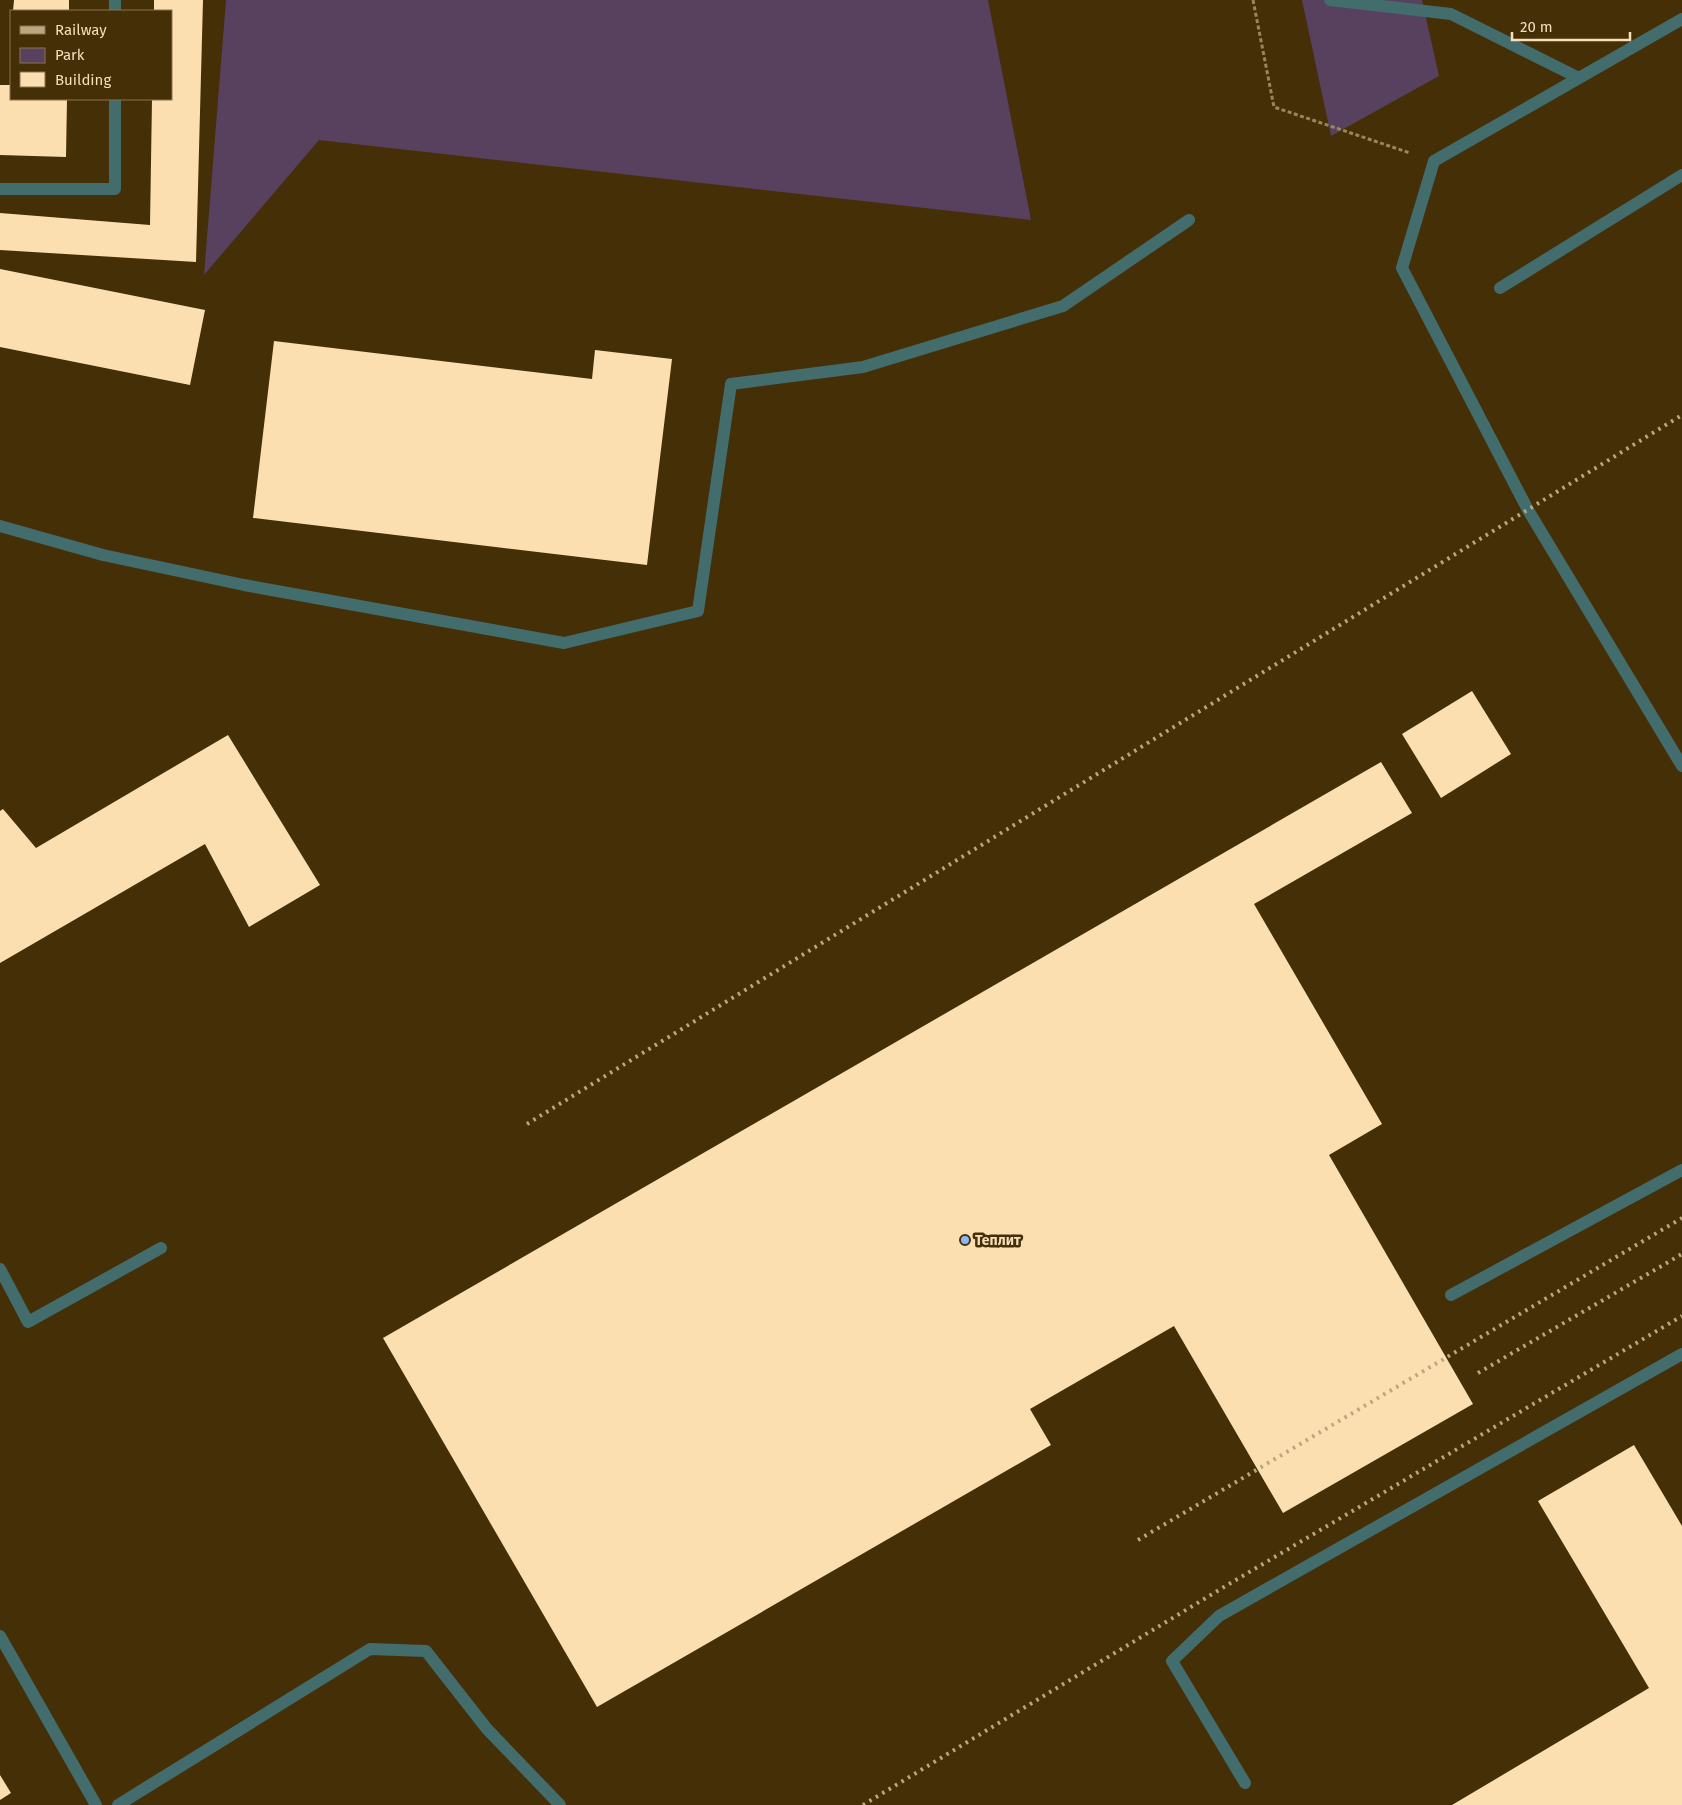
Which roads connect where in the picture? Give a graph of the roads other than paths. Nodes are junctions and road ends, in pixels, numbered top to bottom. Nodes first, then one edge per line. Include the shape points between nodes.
1 (1330, 0) edge
2 (1682, 19) edge
3 (1579, 78) junction
4 (115, 100) edge
5 (1682, 175) edge
6 (0, 189) edge
7 (1189, 220) dead end
8 (1500, 288) dead end
9 (0, 526) edge
10 (1682, 766) edge
11 (1682, 1170) edge
12 (161, 1248) dead end
13 (0, 1268) edge
14 (1451, 1296) dead end
15 (1682, 1354) edge
16 (0, 1636) edge
17 (1245, 1783) dead end
18 (96, 1805) edge
19 (118, 1805) edge
20 (560, 1805) edge

1 - 3 lane via 1451,14
2 - 3 lane
3 - 10 lane via 1434,161 1402,268 1528,510
4 - 6 lane via 115,189
5 - 8 lane
7 - 9 lane via 1064,306 864,367 731,384 698,611 564,643 244,585 103,555
11 - 14 lane
12 - 13 lane via 28,1322
15 - 17 lane via 1219,1616 1172,1661
16 - 18 lane
19 - 20 lane via 370,1649 426,1652 487,1729

